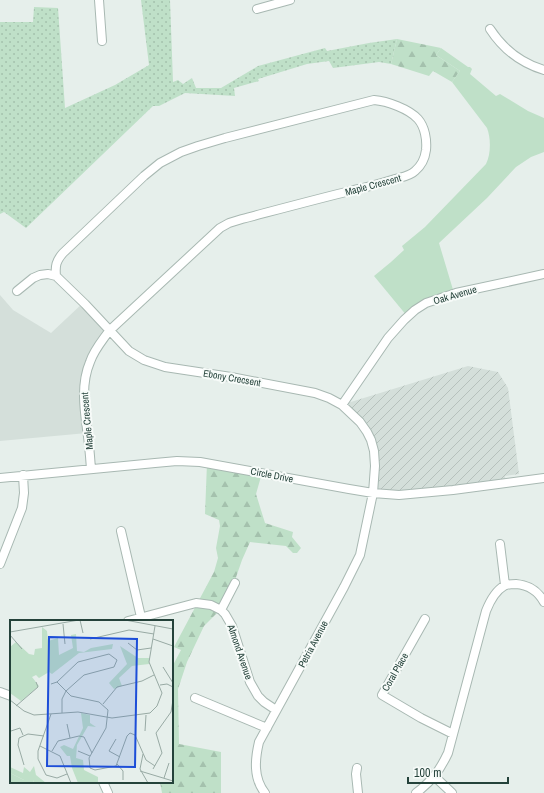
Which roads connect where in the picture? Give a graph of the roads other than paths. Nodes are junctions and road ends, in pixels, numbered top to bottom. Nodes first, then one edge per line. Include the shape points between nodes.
1 (99, 0) edge
2 (290, 0) edge
3 (257, 9) dead end
4 (490, 29) dead end
5 (102, 41) dead end
6 (544, 70) edge
7 (544, 274) edge
8 (56, 276) junction
9 (17, 291) dead end
10 (110, 331) junction
11 (342, 405) junction
12 (91, 469) junction
13 (23, 475) junction
14 (0, 478) edge
15 (544, 478) edge
16 (373, 493) junction
17 (121, 531) dead end
18 (500, 544) dead end
19 (0, 564) edge
20 (235, 583) dead end
21 (505, 585) junction
22 (544, 602) edge
23 (221, 610) junction
24 (142, 618) junction
25 (425, 619) dead end
26 (133, 620) edge
27 (0, 692) edge
28 (10, 696) edge
29 (195, 698) dead end
30 (276, 710) junction
31 (267, 728) junction
32 (453, 734) junction
33 (357, 768) dead end
34 (434, 776) junction
35 (103, 783) edge
36 (108, 793) edge
37 (265, 793) edge
38 (358, 793) edge
39 (416, 793) edge
40 (452, 793) edge

1 - 5 street
2 - 3 street
4 - 6 street via 497,40 518,58
7 - 11 street, Oak Avenue via 456,293 426,303 415,310 388,338
8 - 9 street via 40,275
8 - 10 street, Ebony Crecsent
8 - 10 street, Maple Crescent via 56,264 63,253 144,176 160,163 181,152 374,100 392,104 418,119 427,144 421,165 415,172 379,184 229,223 220,228
10 - 11 street, Ebony Crecsent via 129,351 152,363 316,393
10 - 12 street, Maple Crescent via 94,353 85,377 84,396
11 - 16 street, Ebony Crecsent via 360,422 371,440 375,466
12 - 13 street, Circle Drive
12 - 16 street, Circle Drive via 177,461 200,462
13 - 14 street, Circle Drive
13 - 19 street via 22,508
15 - 16 street, Circle Drive via 399,495
16 - 30 street, Petria Avenue via 357,563
17 - 24 street
18 - 21 street
20 - 23 street
21 - 22 street via 522,584 536,591
21 - 32 street via 490,601
23 - 24 street via 211,605 196,604
23 - 30 street, Almond Avenue via 232,626 250,682 258,696
24 - 26 street
25 - 32 street, Coral Place via 382,695
27 - 28 street
29 - 31 street
30 - 31 street, Petria Avenue
31 - 37 street, Petria Avenue via 259,742 255,762 258,781
32 - 34 street via 448,753
33 - 38 street
34 - 39 street
34 - 40 street
35 - 36 street

